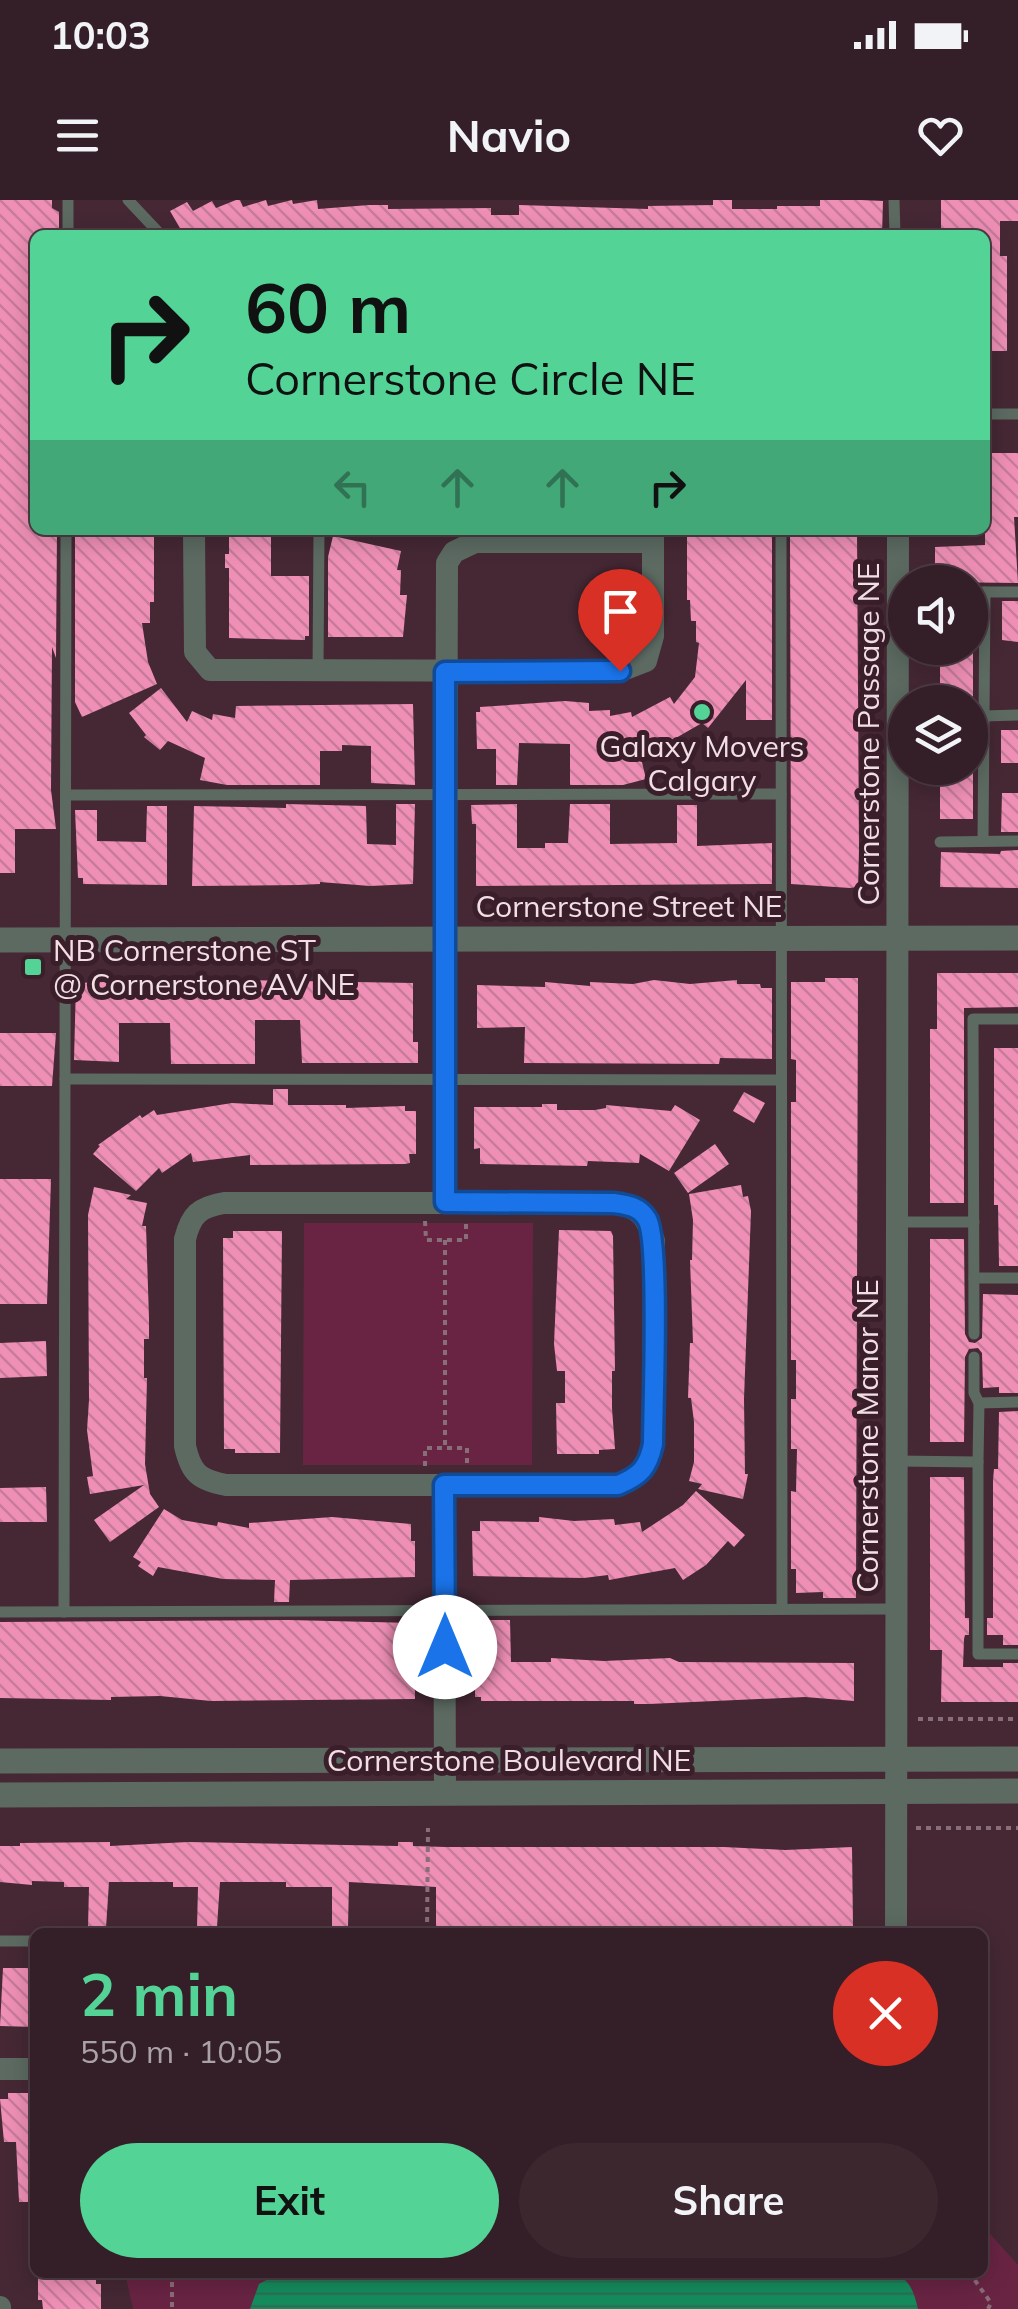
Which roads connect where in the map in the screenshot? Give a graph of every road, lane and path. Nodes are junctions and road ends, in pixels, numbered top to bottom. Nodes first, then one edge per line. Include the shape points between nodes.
1 (68, 200) edge
2 (128, 200) edge
3 (894, 200) edge
4 (68, 230) edge
5 (156, 230) edge
6 (894, 230) edge
7 (990, 414) edge
8 (1018, 414) edge
9 (66, 535) edge
10 (194, 535) edge
11 (318, 535) edge
12 (781, 535) edge
13 (898, 535) edge
14 (653, 536) edge
15 (900, 565) edge
16 (988, 592) edge
17 (1018, 592) edge
18 (901, 665) edge
19 (318, 671) junction
20 (445, 672) junction
21 (1018, 715) edge
22 (988, 716) edge
23 (983, 785) edge
24 (781, 794) junction
25 (66, 795) junction
26 (445, 796) junction
27 (1018, 841) edge
28 (940, 842) dead end
29 (983, 842) junction
30 (445, 938) junction
31 (781, 938) junction
32 (896, 938) junction
33 (1018, 938) edge
34 (0, 940) edge
35 (65, 940) junction
36 (1018, 1019) edge
37 (65, 1078) junction
38 (445, 1078) junction
39 (781, 1080) junction
40 (445, 1202) junction
41 (426, 1219) dead end
42 (466, 1219) dead end
43 (896, 1222) junction
44 (974, 1222) junction
45 (445, 1240) junction
46 (974, 1278) junction
47 (1018, 1278) edge
48 (974, 1334) dead end
49 (974, 1358) dead end
50 (1018, 1402) edge
51 (979, 1403) junction
52 (445, 1448) junction
53 (896, 1461) junction
54 (978, 1462) junction
55 (424, 1468) dead end
56 (467, 1468) dead end
57 (444, 1485) junction
58 (896, 1608) junction
59 (782, 1609) junction
60 (445, 1611) junction
61 (0, 1612) edge
62 (64, 1612) junction
63 (1018, 1654) edge
64 (896, 1719) junction
65 (1018, 1719) edge
66 (896, 1759) junction
67 (1018, 1759) edge
68 (445, 1760) junction
69 (0, 1761) edge
70 (1018, 1791) edge
71 (445, 1792) junction
72 (896, 1793) junction
73 (0, 1795) edge
74 (428, 1828) dead end
75 (896, 1828) junction
76 (1018, 1828) edge
77 (427, 1928) edge
78 (896, 1928) edge
79 (0, 1942) edge
80 (30, 1942) edge
81 (0, 2069) edge
82 (30, 2069) edge
83 (172, 2278) edge
84 (973, 2278) edge
85 (172, 2309) edge
86 (988, 2309) edge

1 - 4 lane
2 - 5 lane
3 - 6 lane
7 - 8 lane
9 - 25 lane
10 - 19 street via 194,638 201,663 220,671
11 - 19 lane
12 - 24 lane
13 - 15 street, Cornerstone Passage NE
14 - 20 street via 464,545 445,574
14 - 20 street via 653,636 646,661 620,671
16 - 17 lane
18 - 32 street, Cornerstone Passage NE
19 - 20 street
20 - 26 street
21 - 22 lane
23 - 29 lane
24 - 26 lane
24 - 31 lane
25 - 26 lane
25 - 35 lane
26 - 30 street
27 - 29 lane
28 - 29 lane
30 - 31 street, Cornerstone Street NE
30 - 35 street, Cornerstone Street NE
30 - 38 street
31 - 32 street, Cornerstone Street NE
31 - 39 lane
32 - 33 street, Cornerstone Street NE
32 - 43 street, Cornerstone Manor NE
34 - 35 street, Cornerstone Street NE
35 - 37 lane
36 - 44 lane via 973,1019
37 - 38 lane
37 - 62 lane
38 - 39 lane
38 - 40 street
39 - 59 lane
40 - 57 street via 634,1206 648,1220 654,1241 654,1278 653,1444 649,1464 636,1478 618,1485
40 - 57 street via 224,1203 203,1207 185,1239 185,1446 190,1468 203,1481
41 - 45 path via 426,1240
42 - 45 path via 466,1240
43 - 44 lane
43 - 53 street, Cornerstone Manor NE
44 - 46 lane
45 - 52 path
46 - 47 lane
46 - 48 lane
49 - 51 lane
50 - 51 lane
51 - 54 lane
52 - 55 path via 425,1448
52 - 56 path via 467,1448
53 - 54 lane
53 - 58 street, Cornerstone Manor NE
54 - 63 lane via 978,1654
57 - 60 street
58 - 59 lane
58 - 64 street, Cornerstone Manor NE
59 - 60 lane
60 - 62 lane
60 - 68 street
61 - 62 lane
64 - 65 path
64 - 66 street, Cornerstone Manor NE
66 - 67 street, Cornerstone Boulevard NE
66 - 68 street, Cornerstone Boulevard NE
66 - 72 street, Cornerstone Manor NE
68 - 69 street, Cornerstone Boulevard NE
68 - 71 street
70 - 72 street, Cornerstone Boulevard NE
71 - 72 street, Cornerstone Boulevard NE
71 - 73 street, Cornerstone Boulevard NE
72 - 75 street, Cornerstone Manor NE
74 - 77 path
75 - 76 path
75 - 78 street, Cornerstone Manor NE
79 - 80 lane
81 - 82 street
83 - 85 path
84 - 86 path via 991,2303

